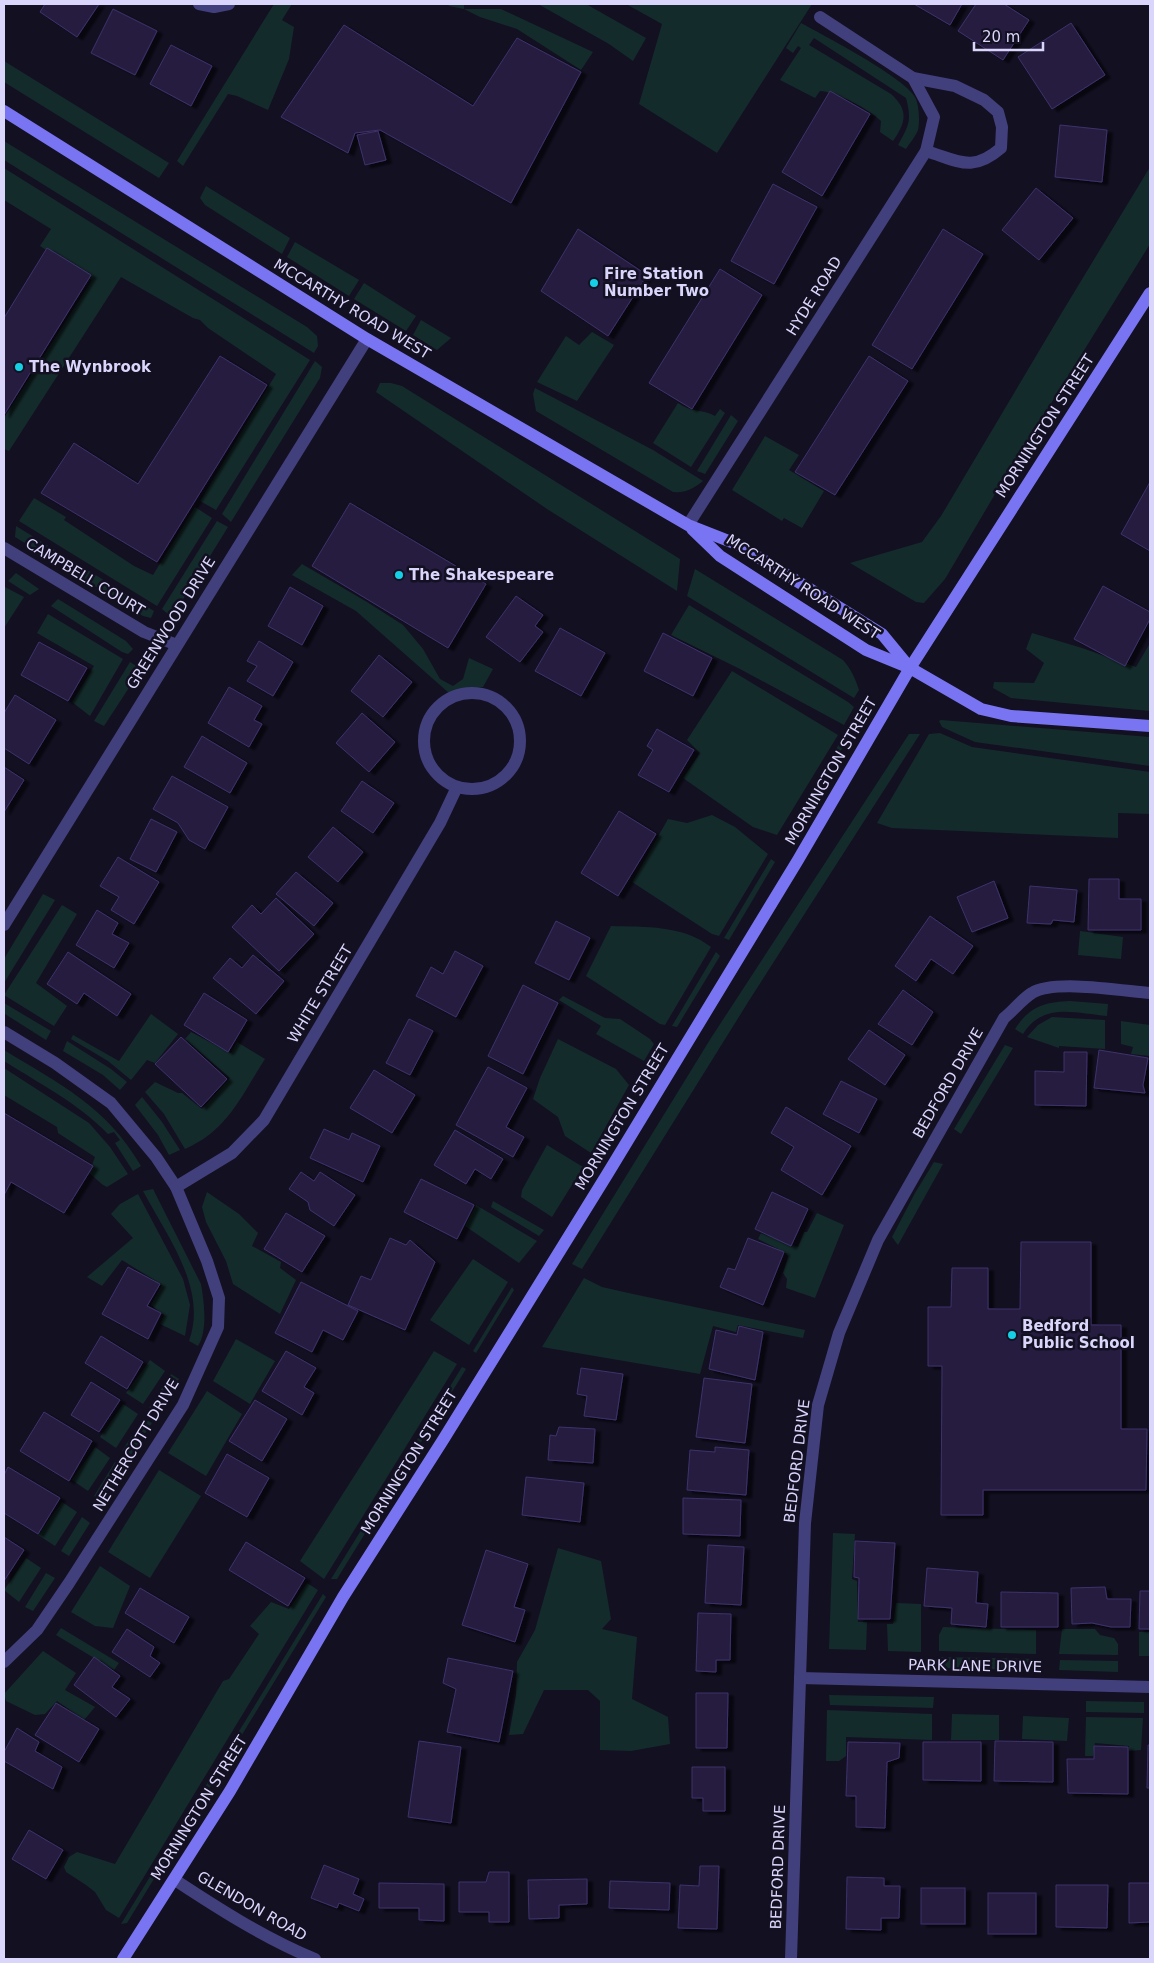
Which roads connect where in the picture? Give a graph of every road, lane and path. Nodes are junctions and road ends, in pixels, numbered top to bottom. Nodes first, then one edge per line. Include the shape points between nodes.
1 (199, 4) edge
2 (229, 4) edge
3 (820, 17) dead end
4 (913, 78) junction
5 (4, 111) edge
6 (926, 151) junction
7 (1150, 293) edge
8 (367, 339) junction
9 (688, 525) junction
10 (4, 548) edge
11 (177, 645) junction
12 (910, 668) junction
13 (1150, 726) edge
14 (457, 787) junction
15 (4, 926) edge
16 (1150, 993) edge
17 (4, 1032) edge
18 (176, 1186) junction
19 (4, 1662) edge
20 (800, 1678) junction
21 (1150, 1687) edge
22 (175, 1880) junction
23 (123, 1959) edge
24 (315, 1959) edge
25 (791, 1959) edge

1 - 2 street via 214,7
3 - 4 street
4 - 6 street, HYDE ROAD via 934,118
4 - 6 street via 956,86 984,100 998,112 1002,127 1001,148 978,163 971,164
5 - 8 main road, MCCARTHY ROAD WEST
6 - 9 street, HYDE ROAD
7 - 12 main road, MORNINGTON STREET
8 - 9 main road, MCCARTHY ROAD WEST
8 - 11 street, GREENWOOD DRIVE
9 - 12 main road, MCCARTHY ROAD WEST via 720,556 866,650
9 - 12 main road, MCCARTHY ROAD WEST via 739,545 882,634
10 - 11 street, CAMPBELL COURT via 144,632
11 - 15 street, GREENWOOD DRIVE
12 - 13 main road via 981,709 1011,716
12 - 22 main road, MORNINGTON STREET via 739,958 497,1354 343,1597
14 - 14 street via 475,789 491,785 505,776 515,763 519,747 518,727 506,707 485,695 464,694 447,700 426,726 423,742 427,759 443,780
14 - 18 street, WHITE STREET via 440,824 264,1120 232,1153
16 - 20 street, BEDFORD DRIVE via 1079,987 1045,988 1032,992 1004,1018 878,1240 839,1333 818,1405 805,1524
17 - 18 street, NETHERCOTT DRIVE via 111,1103
18 - 19 street, NETHERCOTT DRIVE via 219,1298 218,1326 183,1405 149,1459 36,1630
20 - 21 street, PARK LANE DRIVE
20 - 25 street, BEDFORD DRIVE
22 - 23 main road, MORNINGTON STREET
22 - 24 street, GLENDON ROAD via 218,1908

